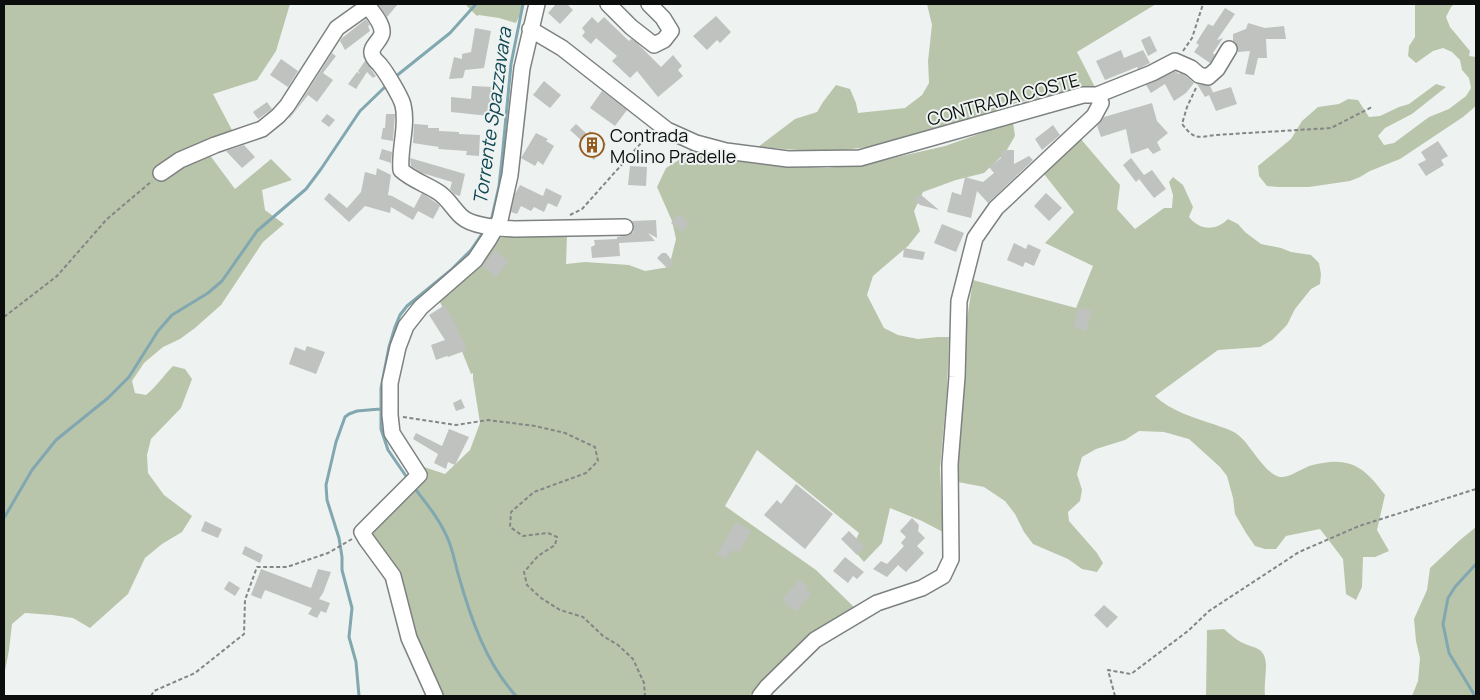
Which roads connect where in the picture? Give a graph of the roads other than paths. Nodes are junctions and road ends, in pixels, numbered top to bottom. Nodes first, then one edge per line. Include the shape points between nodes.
1 (537, 4) edge
2 (608, 4) edge
3 (649, 4) edge
4 (369, 5) edge
5 (530, 29) junction
6 (1229, 49) dead end
7 (1097, 95) junction
8 (161, 173) road end
9 (625, 227) dead end
10 (496, 228) junction
11 (435, 696) edge
12 (760, 696) edge

1 - 5 street
2 - 3 street via 654,45 671,32
4 - 8 street via 337,28 287,106 262,129 180,160
4 - 10 street via 382,27 372,56 392,85 405,114 401,170 440,192 462,218
5 - 7 street, CONTRADA COSTE via 562,48 667,130 696,143 726,151 788,160 860,158 1083,95
5 - 10 street via 522,68 510,175
6 - 7 street via 1208,77 1175,61
7 - 12 street, CONTRADA COSTE via 1101,103 1094,116 996,208 975,238 959,301 950,464 951,559 942,576 922,588 877,603 815,640
9 - 10 street
10 - 11 street via 475,260 421,308 406,326 390,383 390,415 392,433 419,475 362,532 393,576 409,638

